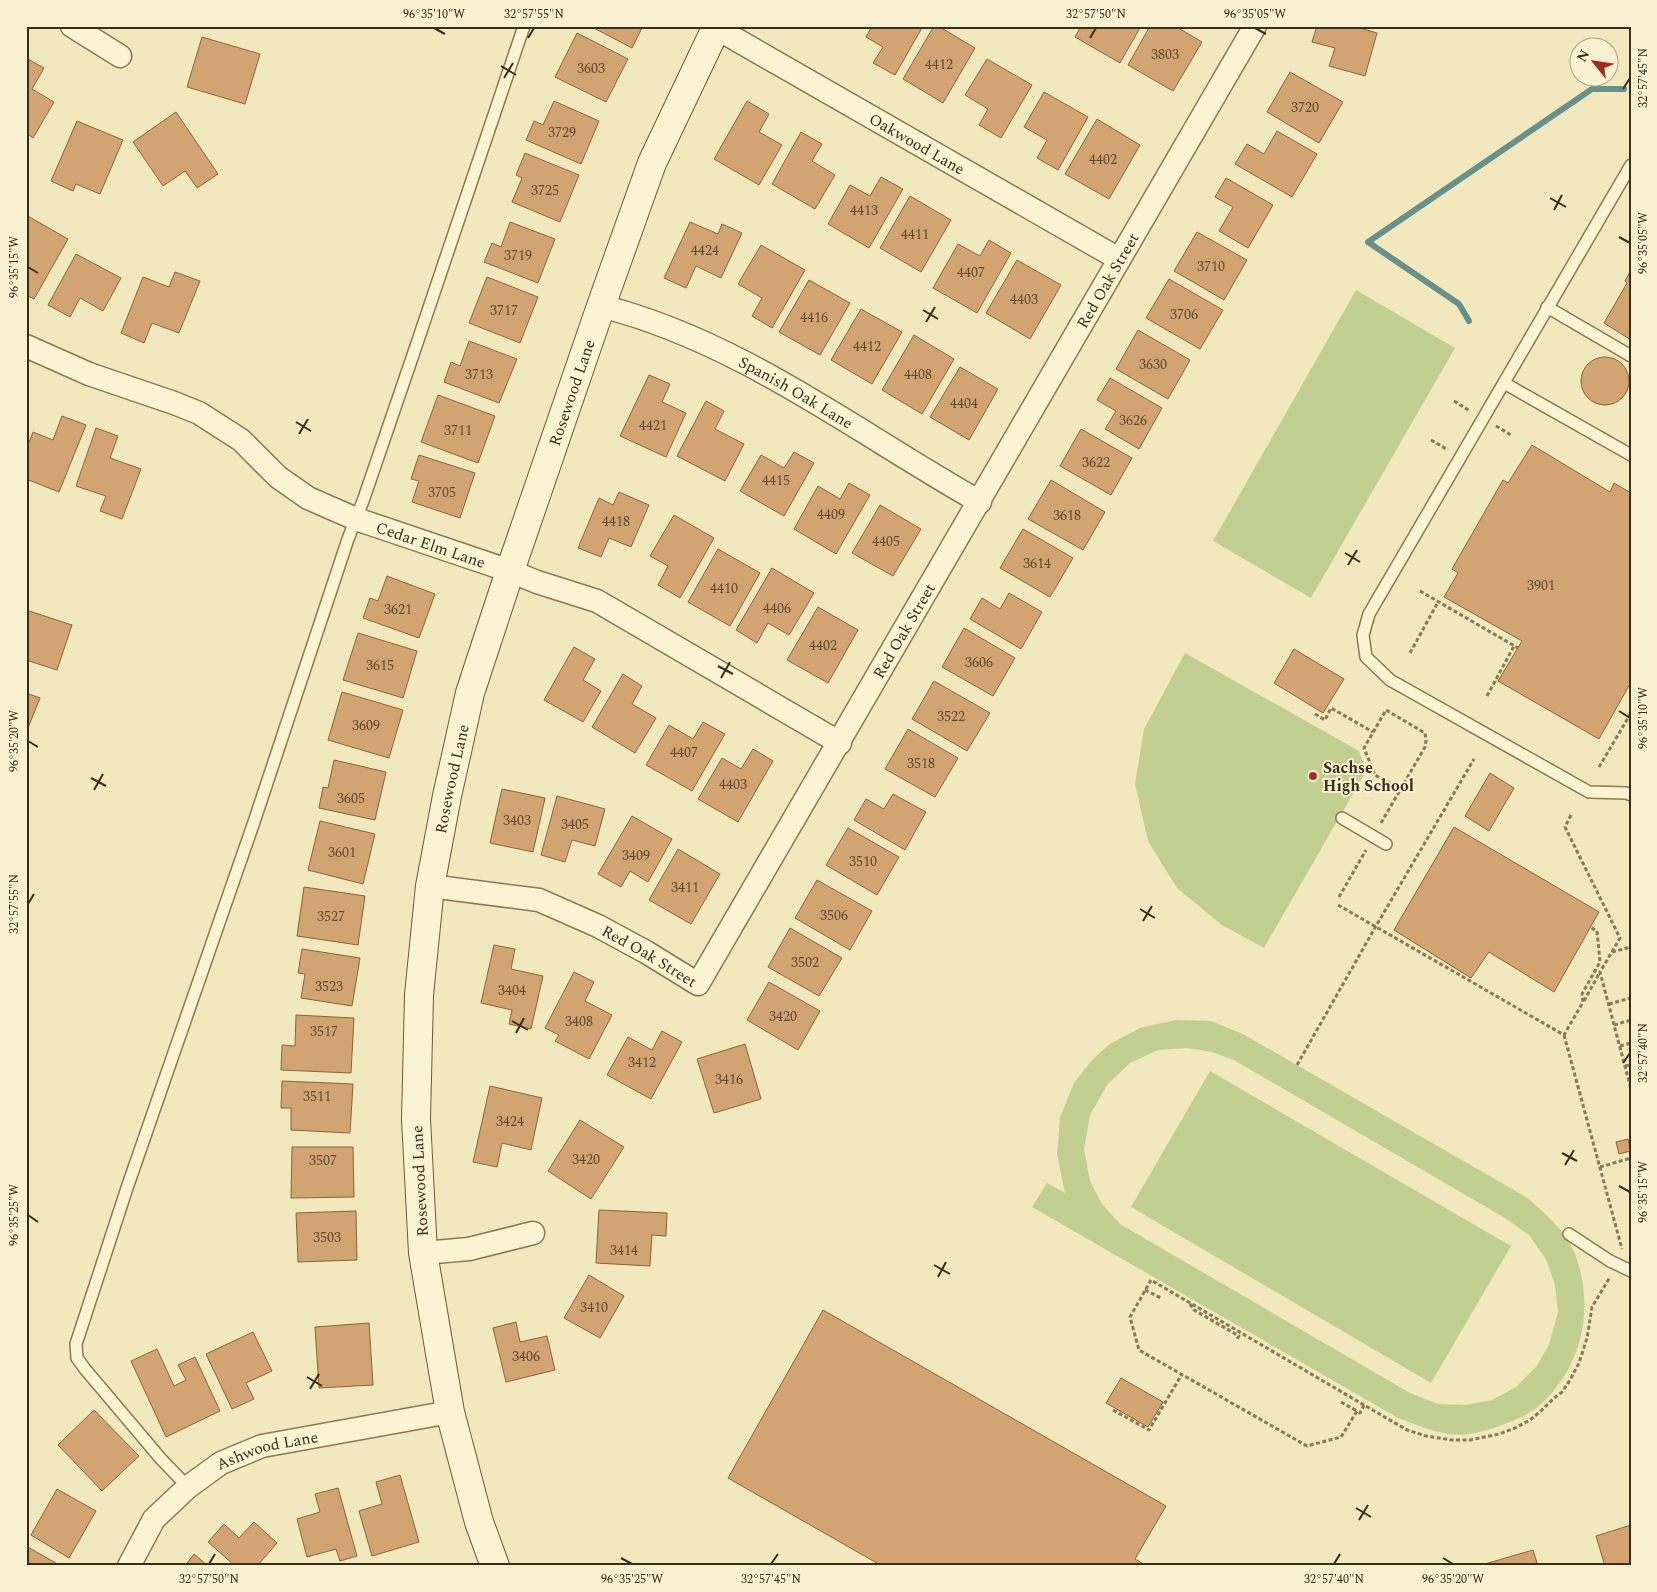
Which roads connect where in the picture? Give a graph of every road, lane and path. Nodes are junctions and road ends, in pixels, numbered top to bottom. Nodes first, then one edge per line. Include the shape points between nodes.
1 (72, 26) edge
2 (524, 26) edge
3 (1255, 26) edge
4 (716, 27) edge
5 (120, 56) dead end
6 (1631, 164) edge
7 (1119, 259) junction
8 (600, 306) junction
9 (1548, 307) junction
10 (26, 346) edge
11 (1631, 356) edge
12 (1504, 383) junction
13 (1454, 401) dead end
14 (1471, 412) dead end
15 (1491, 423) dead end
16 (1510, 434) dead end
17 (1631, 455) edge
18 (980, 502) junction
19 (356, 519) junction
20 (510, 571) junction
21 (1420, 591) dead end
22 (1438, 602) junction
23 (1410, 653) dead end
24 (1487, 696) dead end
25 (1631, 713) edge
26 (1315, 714) dead end
27 (1373, 732) junction
28 (840, 743) junction
29 (1474, 759) dead end
30 (1600, 767) dead end
31 (1401, 790) junction
32 (1631, 795) edge
33 (1571, 815) dead end
34 (1342, 818) dead end
35 (1374, 837) junction
36 (1386, 844) dead end
37 (430, 886) junction
38 (1339, 897) dead end
39 (1338, 905) dead end
40 (1376, 926) junction
41 (1590, 927) dead end
42 (1631, 947) edge
43 (1612, 952) junction
44 (1600, 972) junction
45 (1631, 998) edge
46 (1583, 1002) junction
47 (1609, 1004) junction
48 (1631, 1020) edge
49 (1614, 1026) junction
50 (1564, 1034) junction
51 (1631, 1043) edge
52 (1620, 1046) junction
53 (1631, 1064) edge
54 (1297, 1065) dead end
55 (1625, 1066) junction
56 (1631, 1089) edge
57 (1631, 1158) edge
58 (1600, 1167) junction
59 (533, 1233) dead end
60 (1569, 1234) dead end
61 (423, 1253) junction
62 (1617, 1264) junction
63 (1631, 1271) edge
64 (1145, 1290) junction
65 (1161, 1298) dead end
66 (1188, 1302) junction
67 (1237, 1339) dead end
68 (1182, 1374) junction
69 (1341, 1402) dead end
70 (1364, 1406) junction
71 (1114, 1410) dead end
72 (1357, 1411) junction
73 (450, 1412) junction
74 (188, 1487) junction
75 (129, 1566) edge
76 (495, 1566) edge

1 - 5 street
2 - 19 lane
3 - 7 street, Red Oak Street
4 - 7 street, Oakwood Lane
4 - 8 street, Rosewood Lane via 652,163
6 - 9 lane
7 - 18 street, Red Oak Street
8 - 18 street, Spanish Oak Lane via 631,313 682,332 730,355
8 - 20 street, Rosewood Lane
9 - 11 lane
9 - 12 lane
10 - 19 street, Cedar Elm Lane via 89,374 199,413 241,440 278,477 308,498
12 - 17 lane
12 - 32 lane via 1368,614 1363,636 1366,657 1390,680 1589,792
13 - 14 path
15 - 16 path
18 - 28 street, Red Oak Street
19 - 20 street, Cedar Elm Lane
19 - 74 lane via 76,1344 77,1358 85,1369
20 - 28 street, Cedar Elm Lane via 597,601
20 - 37 street, Rosewood Lane via 470,693
21 - 22 path
22 - 23 path
22 - 24 path via 1516,647
25 - 30 path
26 - 27 path via 1325,720 1331,708
27 - 31 path via 1364,748 1375,775
27 - 31 path via 1386,710 1424,733 1426,747
28 - 37 street, Red Oak Street via 698,984 598,926 539,900
29 - 40 path
31 - 35 path
33 - 43 path via 1565,827 1620,938
34 - 35 lane
35 - 36 lane
35 - 38 path
37 - 61 street, Rosewood Lane via 419,995 416,1100
39 - 40 path
40 - 50 path
40 - 54 path
41 - 46 path via 1597,931 1600,962 1582,994
42 - 43 path
43 - 44 path
44 - 46 path
44 - 47 path
45 - 47 path
46 - 50 path
47 - 49 path
48 - 49 path
49 - 52 path
50 - 58 path
51 - 52 path
52 - 55 path
53 - 55 path
55 - 56 path
57 - 58 path
58 - 62 path via 1622,1252
59 - 61 street via 469,1248
60 - 62 lane
61 - 73 street, Rosewood Lane
62 - 63 lane
62 - 70 path via 1592,1307 1580,1363 1562,1392 1530,1420 1499,1434 1452,1440 1407,1430
64 - 65 path
64 - 66 path via 1150,1280
64 - 68 path via 1130,1317 1138,1350
66 - 67 path via 1194,1310 1239,1336
66 - 70 path
68 - 71 path via 1149,1430
68 - 72 path via 1307,1446 1341,1437
69 - 72 path
70 - 72 path via 1360,1413
73 - 74 street, Ashwood Lane via 262,1446 221,1463
73 - 76 street, Rosewood Lane via 479,1522
74 - 75 street, Ashwood Lane via 154,1519

